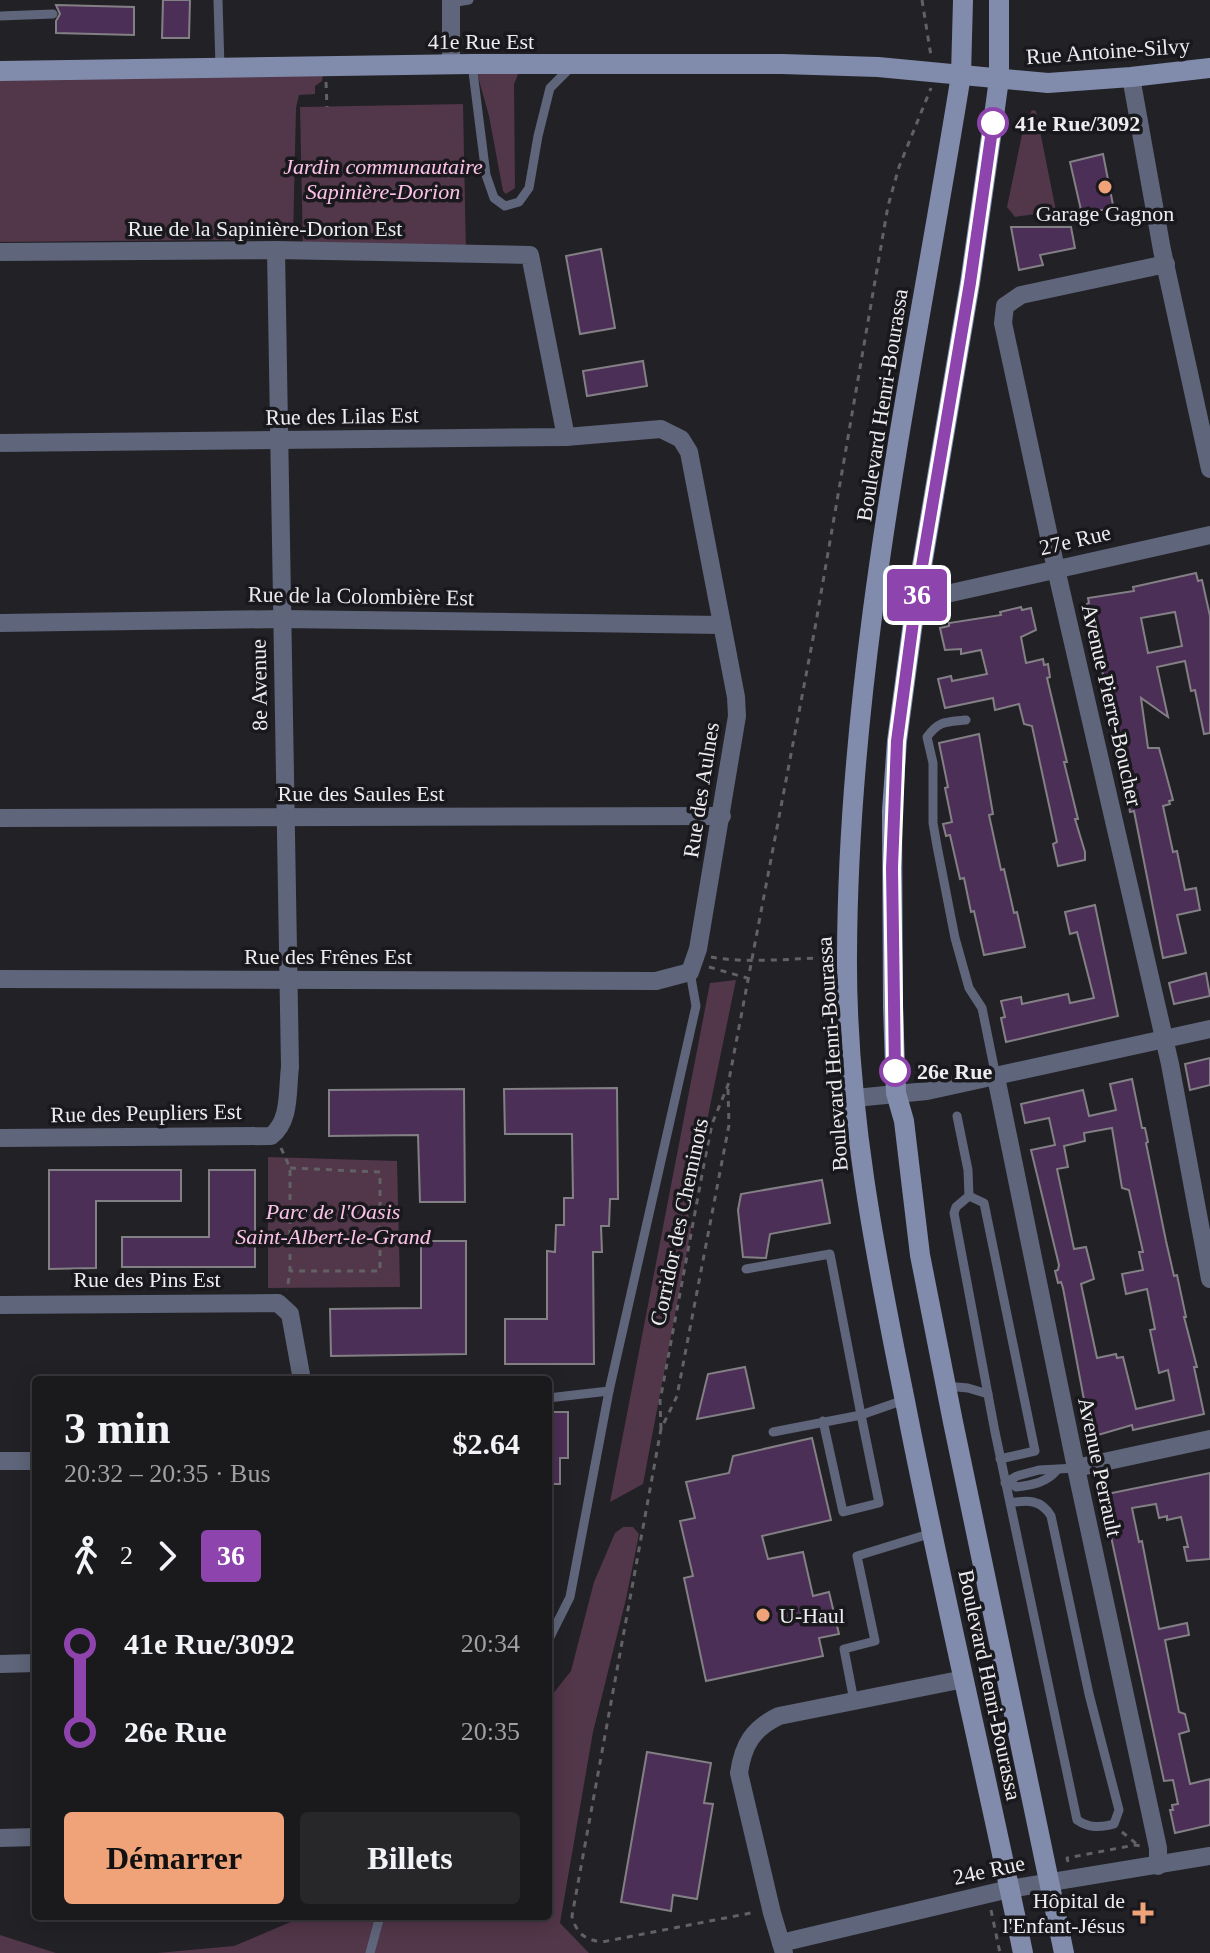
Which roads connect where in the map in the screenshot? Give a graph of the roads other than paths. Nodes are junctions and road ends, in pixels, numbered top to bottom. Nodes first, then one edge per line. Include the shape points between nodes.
1 (218, 0) edge
2 (963, 0) edge
3 (999, 0) edge
4 (457, 1) edge
5 (53, 14) dead end
6 (0, 16) edge
7 (472, 64) junction
8 (574, 64) junction
9 (451, 65) junction
10 (220, 67) junction
11 (1210, 68) edge
12 (0, 71) edge
13 (961, 75) junction
14 (1131, 77) junction
15 (999, 79) junction
16 (276, 250) junction
17 (0, 252) edge
18 (1166, 264) junction
19 (566, 437) junction
20 (681, 439) joint
21 (280, 441) junction
22 (0, 443) edge
23 (1210, 469) edge
24 (1210, 535) edge
25 (1056, 569) junction
26 (951, 593) dead end
27 (282, 619) junction
28 (0, 623) edge
29 (722, 625) junction
30 (966, 720) dead end
31 (722, 816) junction
32 (286, 817) junction
33 (0, 818) edge
34 (693, 963) junction
35 (0, 979) edge
36 (288, 980) junction
37 (1210, 1029) edge
38 (1164, 1040) junction
39 (996, 1077) junction
40 (896, 1093) junction
41 (855, 1098) junction
42 (957, 1116) dead end
43 (285, 1120) joint
44 (0, 1138) edge
45 (969, 1196) junction
46 (746, 1269) dead end
47 (1210, 1279) edge
48 (0, 1305) edge
49 (301, 1376) edge
50 (946, 1386) junction
51 (609, 1391) junction
52 (988, 1394) junction
53 (552, 1398) edge
54 (904, 1400) junction
55 (861, 1415) junction
56 (823, 1421) junction
57 (773, 1432) dead end
58 (1210, 1439) edge
59 (1000, 1459) junction
60 (0, 1461) edge
61 (32, 1461) edge
62 (1066, 1469) junction
63 (1008, 1483) junction
64 (1010, 1503) junction
65 (932, 1533) junction
66 (552, 1633) edge
67 (32, 1663) edge
68 (0, 1664) edge
69 (964, 1679) junction
70 (854, 1701) junction
71 (32, 1837) edge
72 (0, 1838) edge
73 (1210, 1856) edge
74 (1158, 1857) junction
75 (1050, 1882) junction
76 (1009, 1889) junction
77 (379, 1920) edge
78 (782, 1948) edge
79 (370, 1953) edge
80 (1023, 1953) edge
81 (1064, 1953) edge

1 - 10 lane
2 - 13 main road, Boulevard Henri-Bourassa
3 - 15 main road, Boulevard Henri-Bourassa
4 - 9 street
5 - 6 lane
7 - 8 main road, 41e Rue Est
7 - 8 lane via 486,175 494,198 505,206 519,202 529,188 550,88
7 - 9 main road, 41e Rue Est
8 - 13 main road, 41e Rue Est via 878,67
9 - 10 main road, 41e Rue Est
10 - 12 main road, 41e Rue Est
11 - 14 main road, Rue Antoine-Silvy
13 - 15 main road, Rue Antoine-Silvy
13 - 41 main road, Boulevard Henri-Bourassa via 866,654 851,809 847,958
14 - 15 main road, Rue Antoine-Silvy via 1048,83
14 - 18 street
15 - 40 main road, Boulevard Henri-Bourassa via 897,741 892,811
16 - 17 street, Rue de la Sapinière-Dorion Est
16 - 19 street, Rue de la Sapinière-Dorion Est via 530,255
16 - 21 street, 8e Avenue
18 - 23 street
18 - 25 street, Avenue Pierre-Boucher via 1021,295 1005,306 1003,323
19 - 20 street, Rue des Lilas Est via 661,429
19 - 21 street, Rue des Lilas Est
20 - 29 street, Rue des Aulnes via 689,452
21 - 22 street, Rue des Lilas Est
21 - 27 street, 8e Avenue
24 - 25 street, 27e Rue
25 - 26 street, 27e Rue
25 - 38 street, Avenue Pierre-Boucher
27 - 28 street, Rue de la Colombière Est
27 - 29 street, Rue de la Colombière Est
27 - 32 street, 8e Avenue
29 - 31 street, Rue des Aulnes via 737,716
30 - 39 lane via 941,723 927,737 933,763 933,823 955,938 969,988 982,1008
31 - 32 street, Rue des Saules Est
31 - 34 street, Rue des Aulnes
32 - 33 street, Rue des Saules Est
32 - 36 street, 8e Avenue
34 - 36 street, Rue des Frênes Est via 656,981
34 - 51 lane via 696,1006
35 - 36 street, Rue des Frênes Est
36 - 43 street, 8e Avenue
37 - 38 street
38 - 39 street
38 - 47 street, Avenue Pierre-Boucher
39 - 40 street
39 - 62 street, Avenue Perrault
40 - 41 street
40 - 50 main road, Boulevard Henri-Bourassa
41 - 54 main road, Boulevard Henri-Bourassa via 871,1235
42 - 45 lane
43 - 44 street, Rue des Peupliers Est via 271,1136
45 - 52 lane via 954,1213
45 - 59 lane via 984,1203 1035,1451
46 - 55 lane via 830,1254
48 - 49 street, Rue des Pins Est via 284,1308
50 - 52 lane
50 - 75 main road, Boulevard Henri-Bourassa
51 - 53 lane
51 - 66 lane via 570,1597
52 - 59 lane
54 - 55 lane
54 - 65 main road, Boulevard Henri-Bourassa
55 - 56 lane
55 - 56 lane via 879,1503 843,1512
56 - 57 lane
58 - 62 street
59 - 63 lane
60 - 61 street
62 - 63 lane via 1039,1470
62 - 74 street, Avenue Perrault
63 - 64 lane
64 - 64 lane via 1077,1820 1092,1827 1114,1824 1119,1810 1051,1516 1045,1506 1031,1500
65 - 69 main road, Boulevard Henri-Bourassa
65 - 70 lane via 857,1556 875,1641 844,1649
67 - 68 street
69 - 70 street
69 - 76 main road, Boulevard Henri-Bourassa
70 - 78 street via 779,1716 763,1724 742,1753 739,1773
71 - 72 street
73 - 74 street, 24e Rue
74 - 75 street, 24e Rue
75 - 76 street, 24e Rue
75 - 81 main road, Boulevard Henri-Bourassa
76 - 78 street, 24e Rue
76 - 80 main road, Boulevard Henri-Bourassa
77 - 79 lane

